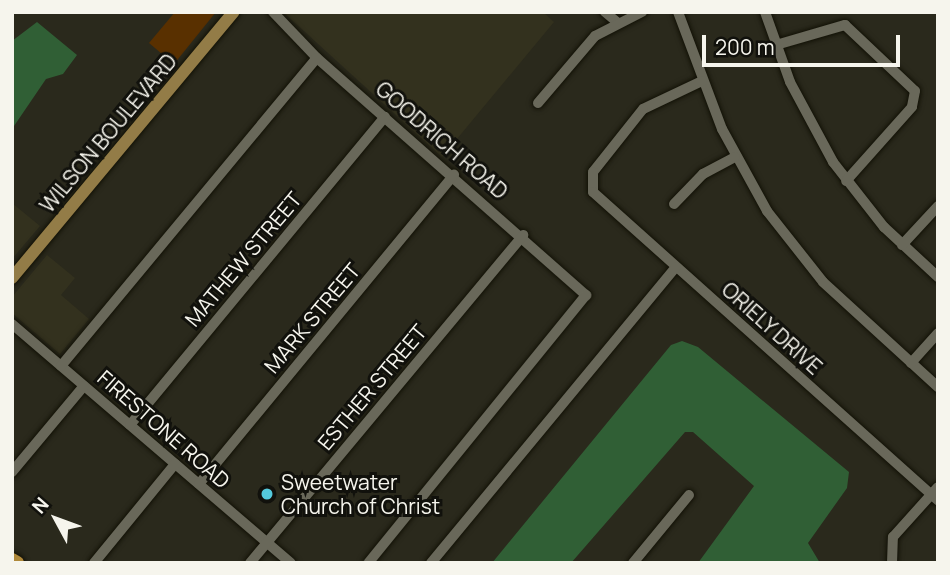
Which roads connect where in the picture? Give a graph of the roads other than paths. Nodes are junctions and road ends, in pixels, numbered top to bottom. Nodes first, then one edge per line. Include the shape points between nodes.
1 (233, 12) edge
2 (273, 12) edge
3 (606, 12) edge
4 (642, 12) edge
5 (765, 12) edge
6 (678, 13) edge
7 (617, 22) junction
8 (776, 45) junction
9 (317, 58) junction
10 (702, 81) junction
11 (538, 103) dead end
12 (385, 117) junction
13 (735, 157) junction
14 (454, 176) junction
15 (846, 181) junction
16 (674, 204) dead end
17 (938, 206) edge
18 (523, 235) junction
19 (902, 245) junction
20 (676, 267) junction
21 (12, 278) edge
22 (938, 278) edge
23 (12, 324) edge
24 (938, 333) edge
25 (911, 363) junction
26 (61, 366) junction
27 (84, 386) junction
28 (938, 387) edge
29 (130, 425) junction
30 (175, 464) junction
31 (12, 472) edge
32 (199, 484) junction
33 (935, 494) edge
34 (689, 495) dead end
35 (267, 542) junction
36 (12, 559) edge
37 (890, 559) edge
38 (17, 563) edge
39 (94, 563) edge
40 (250, 563) edge
41 (291, 563) edge
42 (368, 563) edge
43 (431, 563) edge
44 (633, 563) edge

1 - 21 main road, WILSON BOULEVARD
2 - 9 street, GOODRICH ROAD
3 - 7 street
4 - 7 street
5 - 8 street
6 - 10 street
7 - 11 street via 595,36
8 - 15 street via 807,117
8 - 15 street via 845,25 916,96
9 - 12 street, GOODRICH ROAD
9 - 26 street
10 - 13 street
10 - 20 street, ORIELY DRIVE via 650,103 591,178 598,199
12 - 14 street, GOODRICH ROAD
12 - 29 street, MATHEW STREET
13 - 16 street via 703,174
13 - 25 street via 803,259
14 - 18 street, GOODRICH ROAD
14 - 32 street, MARK STREET
15 - 19 street
17 - 19 street
18 - 35 street, ESTHER STREET
18 - 42 street, GOODRICH ROAD via 586,295
19 - 22 street
20 - 33 street, ORIELY DRIVE
20 - 43 street
23 - 26 street, FIRESTONE ROAD
24 - 25 street
25 - 28 street
26 - 27 street, FIRESTONE ROAD
27 - 29 street, FIRESTONE ROAD
27 - 31 street
29 - 30 street, FIRESTONE ROAD
30 - 32 street, FIRESTONE ROAD
30 - 39 street
32 - 35 street, FIRESTONE ROAD
33 - 37 street via 893,537
34 - 44 street
35 - 40 street, ESTHER STREET
35 - 41 street, FIRESTONE ROAD
36 - 38 highway

